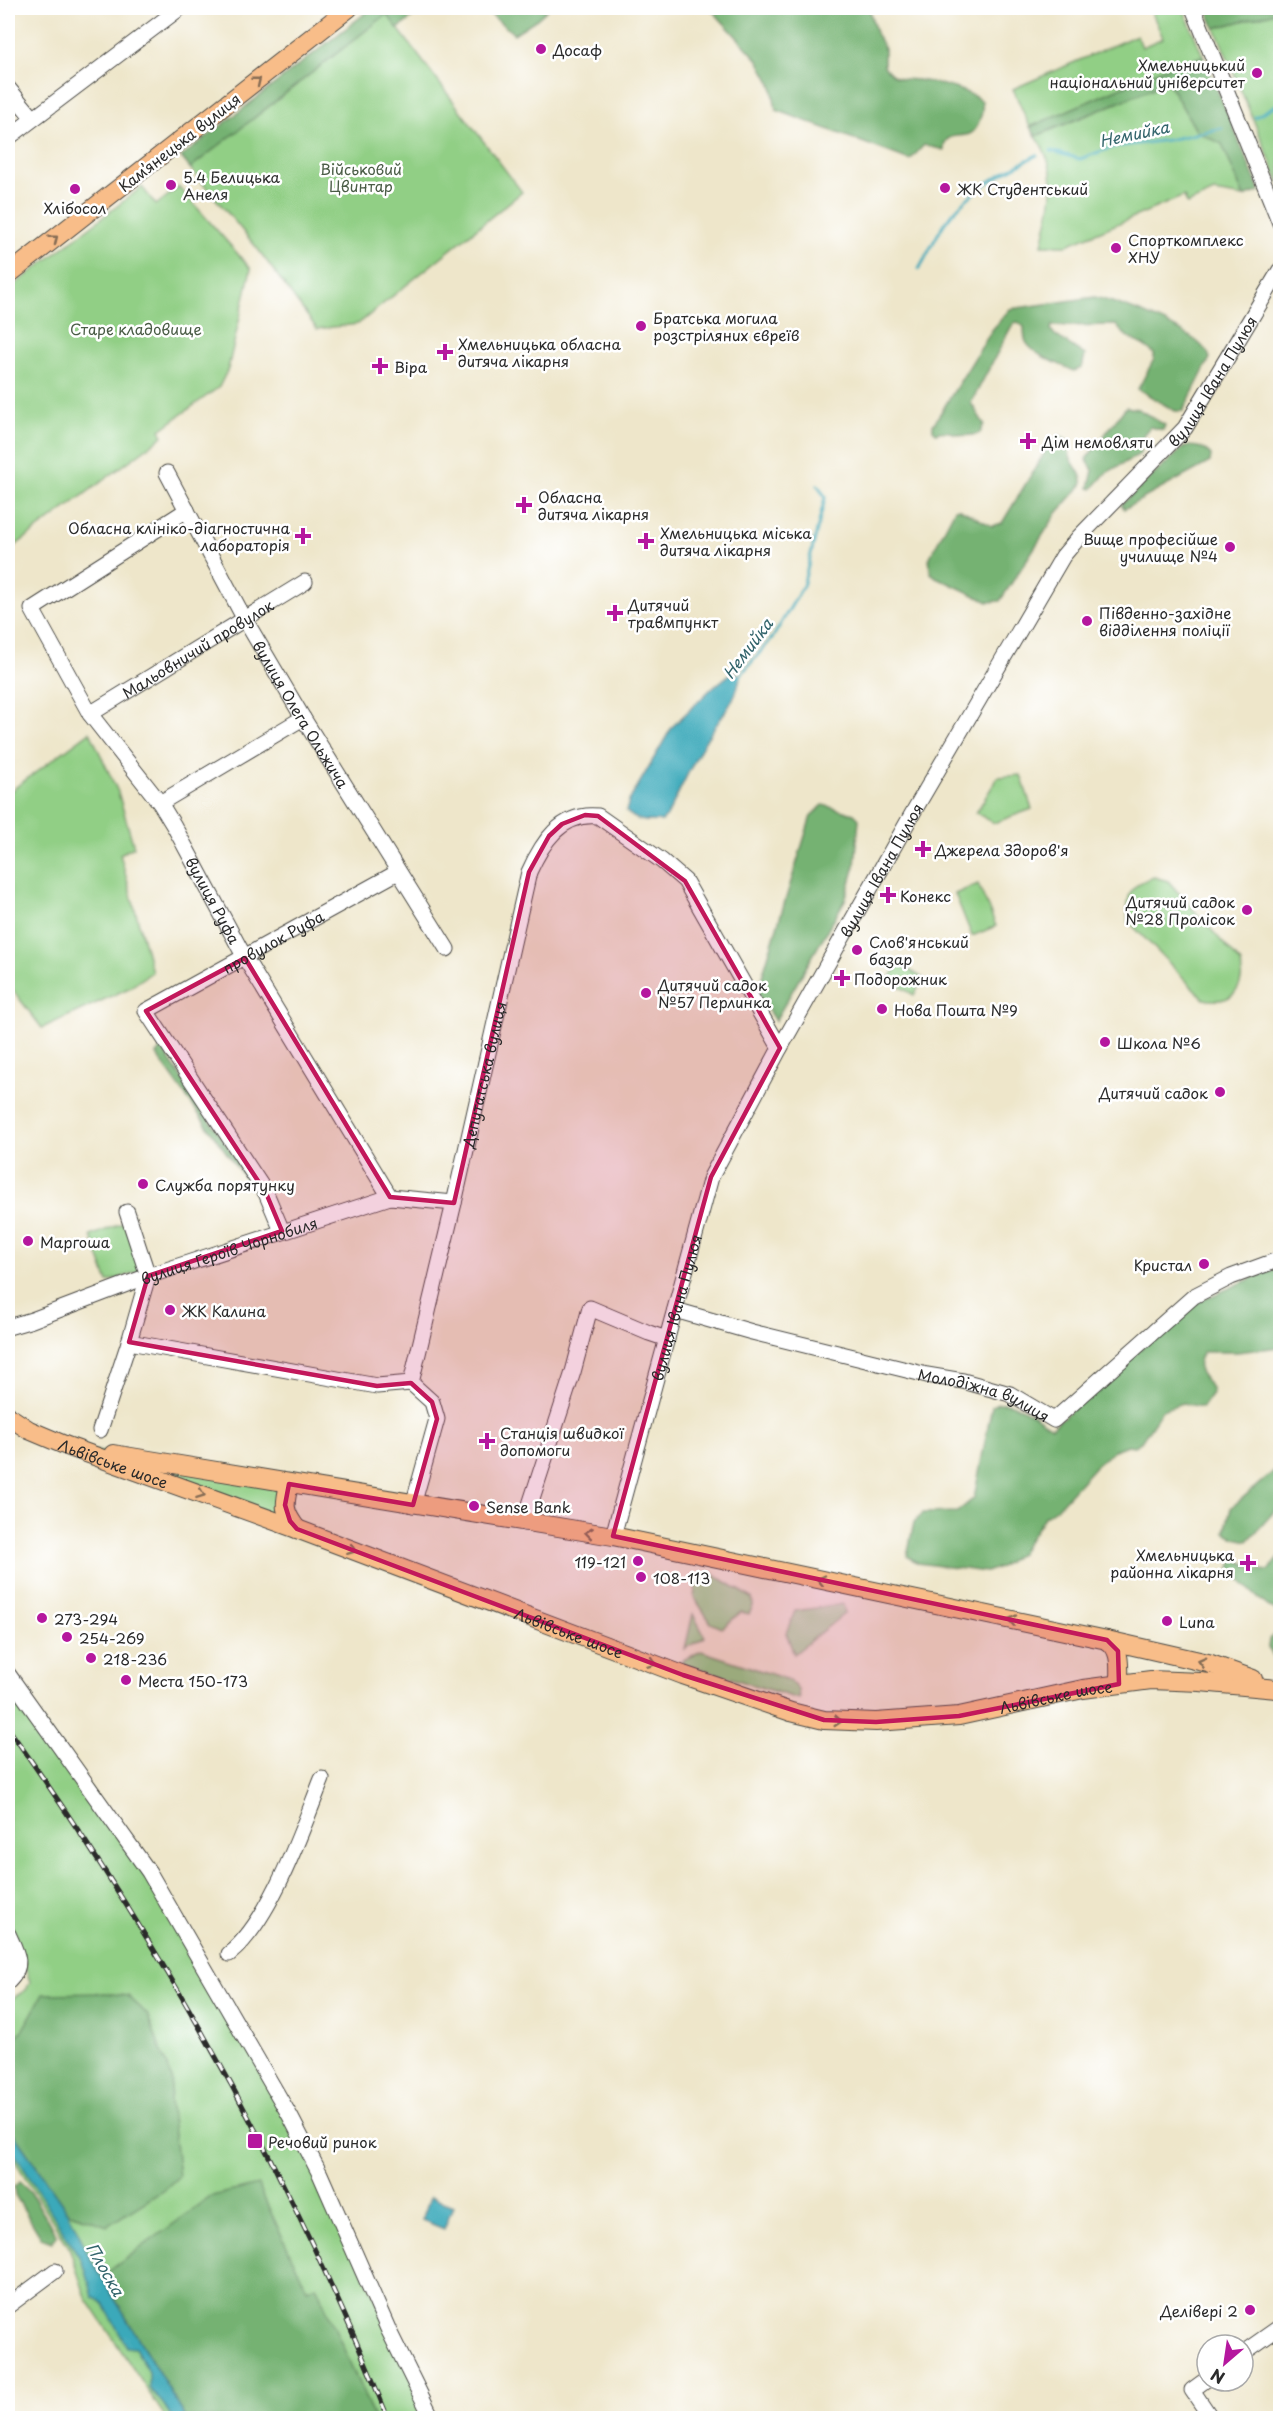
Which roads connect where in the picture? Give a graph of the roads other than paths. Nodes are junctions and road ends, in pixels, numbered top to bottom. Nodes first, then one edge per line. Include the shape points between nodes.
1 (180, 8) edge
2 (349, 8) edge
3 (1193, 8) edge
4 (8, 88) edge
5 (33, 118) junction
6 (8, 138) edge
7 (1281, 223) edge
8 (1281, 270) edge
9 (8, 275) edge
10 (167, 473) dead end
11 (187, 510) junction
12 (305, 582) dead end
13 (244, 618) junction
14 (90, 714) junction
15 (303, 718) junction
16 (160, 803) junction
17 (398, 872) junction
18 (447, 949) dead end
19 (245, 958) junction
20 (780, 1048) junction
21 (390, 1197) junction
22 (454, 1203) junction
23 (127, 1212) dead end
24 (282, 1231) junction
25 (1281, 1258) edge
26 (148, 1276) junction
27 (675, 1310) junction
28 (8, 1327) edge
29 (667, 1339) junction
30 (129, 1342) junction
31 (411, 1383) junction
32 (8, 1416) edge
33 (100, 1430) dead end
34 (67, 1446) junction
35 (289, 1484) junction
36 (413, 1504) junction
37 (524, 1523) junction
38 (297, 1529) junction
39 (613, 1536) junction
40 (1107, 1640) junction
41 (8, 1674) edge
42 (1119, 1684) junction
43 (1279, 1689) edge
44 (322, 1779) dead end
45 (8, 1934) edge
46 (229, 1954) dead end
47 (8, 1982) edge
48 (55, 2271) dead end
49 (8, 2306) edge
50 (1281, 2327) edge
51 (1255, 2345) edge
52 (1195, 2388) edge
53 (432, 2418) edge
54 (1210, 2418) edge

1 - 5 street
9 -> 2 main road, Камʼянецька вулиця
3 - 7 street
4 - 5 street
5 - 6 street
8 - 20 street, вулиця Івана Пулюя via 1185,428 1068,549 920,799
10 - 11 street, вулиця Олега Ольжича
11 - 13 street, вулиця Олега Ольжича
11 - 14 street, вулиця Руфа via 32,609
12 - 13 street, Мальовничий провулок
13 - 14 street, Мальовничий провулок
13 - 15 street, вулиця Олега Ольжича
14 - 16 street, вулиця Руфа
15 - 16 street
15 - 17 street, вулиця Олега Ольжича
16 - 19 street, вулиця Руфа
17 - 18 street, вулиця Олега Ольжича
17 - 19 street, провулок Руфа
19 - 21 street, вулиця Руфа
19 - 24 street, провулок Руфа via 146,1011 266,1193
20 - 22 street, Депутатська вулиця via 685,881 598,816 585,815 562,824 549,836 528,872
20 - 27 street, вулиця Івана Пулюя via 711,1177
21 - 22 street, вулиця Героїв Чорнобиля
21 - 24 street, вулиця Героїв Чорнобиля
22 - 31 street, Депутатська вулиця
23 - 26 street
24 - 26 street, вулиця Героїв Чорнобиля
25 - 27 street, Молодіжна вулиця via 1194,1296 1054,1420 1010,1394
26 - 28 street, вулиця Героїв Чорнобиля
26 - 30 street
27 - 29 street, вулиця Івана Пулюя
29 - 37 street via 590,1308
29 - 39 street, вулиця Івана Пулюя
30 - 31 street via 376,1386
30 - 33 street
31 - 36 street via 432,1402 437,1419
32 - 34 main road
34 - 35 main road, Львівське шосе
34 -> 38 main road, Львівське шосе
35 - 36 main road, Львівське шосе
35 - 38 main road via 286,1513
36 - 37 main road, Львівське шосе
39 -> 37 main road, Львівське шосе
38 -> 42 main road, Львівське шосе via 683,1675 824,1720 876,1722 960,1716
40 -> 39 main road, Львівське шосе
40 - 42 main road via 1118,1651
43 -> 40 main road, Львівське шосе via 1208,1663
41 - 53 street via 149,1872 290,2116
42 - 43 main road, Львівське шосе via 1151,1680
44 - 46 street via 262,1915
45 - 47 street via 20,1958 19,1967
48 - 49 street
50 - 51 street
52 - 54 street via 1192,2390

